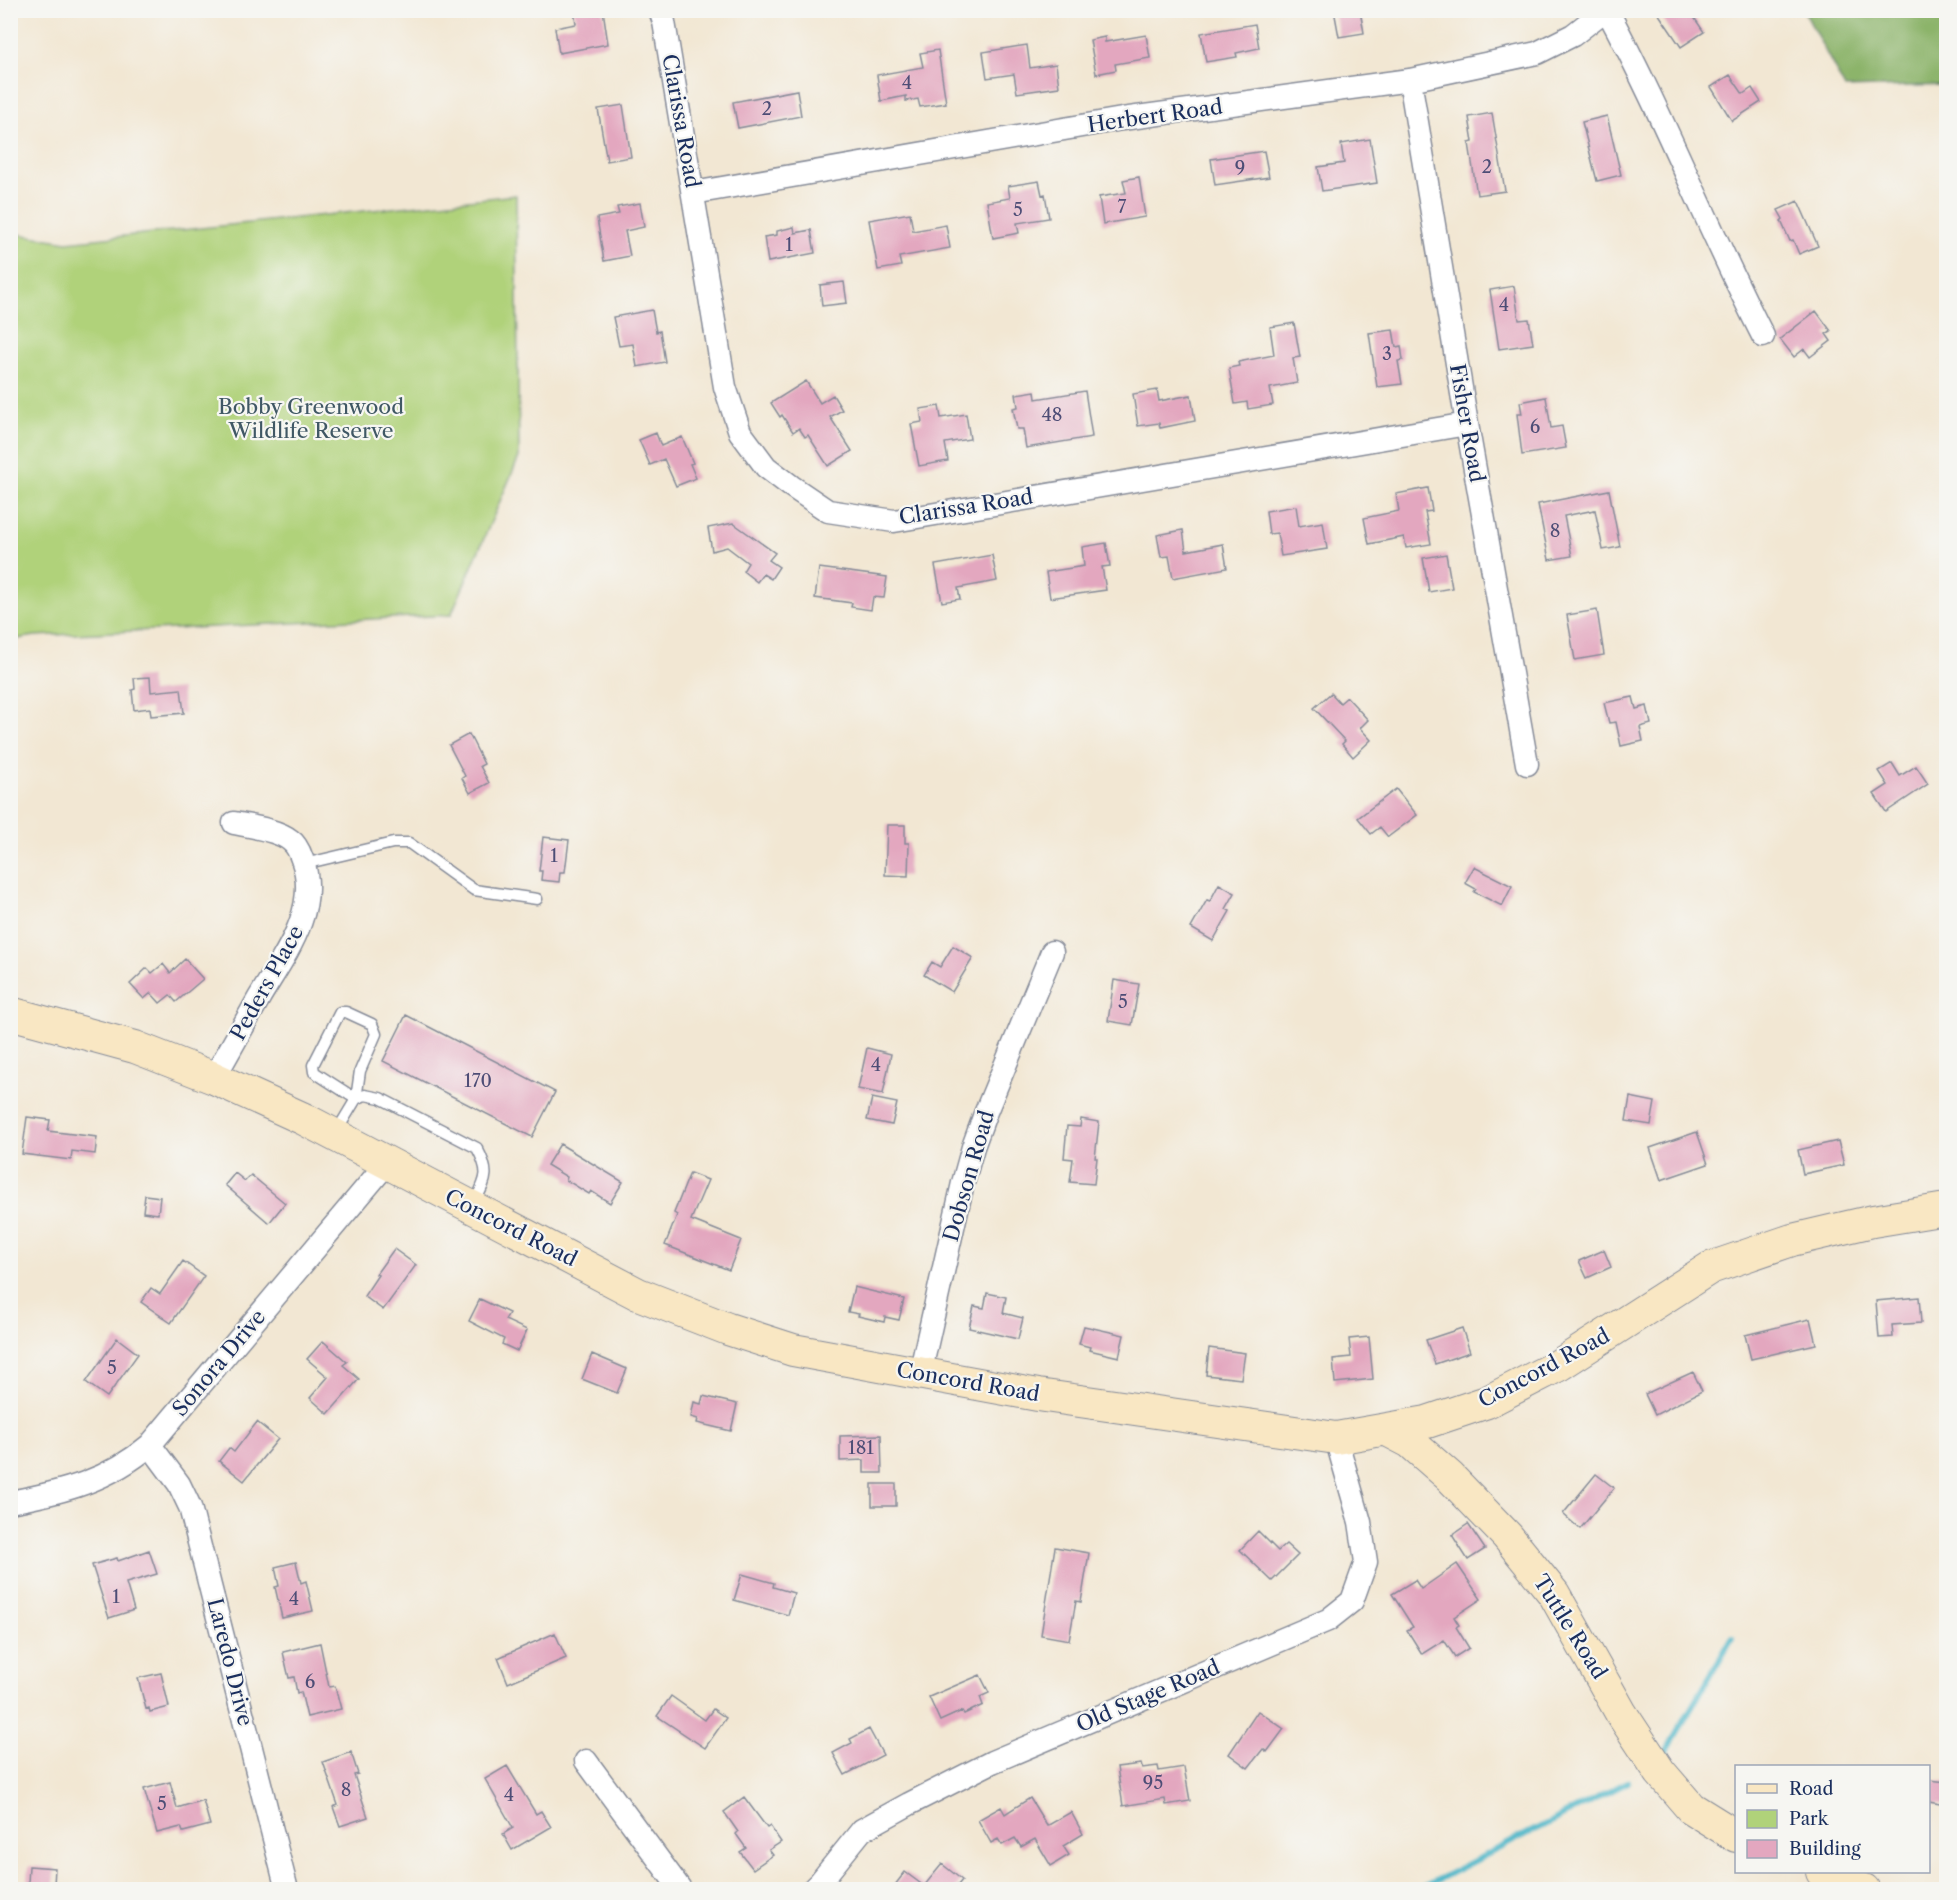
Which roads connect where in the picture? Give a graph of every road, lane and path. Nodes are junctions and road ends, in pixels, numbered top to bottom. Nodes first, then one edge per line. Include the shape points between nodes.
1 (660, 10) edge
2 (1606, 10) edge
3 (1410, 80) junction
4 (693, 193) junction
5 (1763, 336) dead end
6 (1467, 424) junction
7 (1527, 764) dead end
8 (234, 823) dead end
9 (304, 864) junction
10 (537, 900) dead end
11 (1052, 952) dead end
12 (10, 1013) edge
13 (214, 1078) junction
14 (356, 1099) junction
15 (334, 1136) junction
16 (387, 1163) junction
17 (472, 1207) junction
18 (1947, 1209) edge
19 (920, 1374) junction
20 (1387, 1430) junction
21 (1336, 1438) junction
22 (150, 1445) junction
23 (10, 1502) edge
24 (586, 1761) dead end
25 (1735, 1835) edge
26 (1824, 1873) edge
27 (287, 1890) edge
28 (681, 1890) edge
29 (812, 1890) edge
30 (1864, 1890) edge

1 - 4 street, Clarissa Road
2 - 3 street, Herbert Road via 1573,35 1537,53
2 - 5 street via 1662,119
3 - 4 street, Herbert Road via 1122,119
3 - 6 street, Fisher Road
4 - 6 street, Clarissa Road via 725,387 740,432 766,467 828,511 894,520
6 - 7 street, Fisher Road
8 - 9 street, Peders Place via 290,840
9 - 10 lane via 393,843 409,843 474,890
9 - 13 street, Peders Place via 307,900 296,935
11 - 19 street, Dobson Road via 973,1147
12 - 13 main road, Concord Road via 135,1047
13 - 15 main road, Concord Road
14 - 14 lane via 360,1071 376,1034 372,1024 340,1012 313,1065 314,1072
14 - 15 lane
14 - 17 lane via 364,1095 380,1098 477,1148 485,1163 486,1179
15 - 16 main road, Concord Road
16 - 17 main road, Concord Road
16 - 22 street, Sonora Drive
17 - 19 main road, Concord Road via 638,1294 728,1329 793,1350
18 - 20 main road, Concord Road via 1792,1240 1710,1268 1559,1365 1487,1402 1427,1422
19 - 21 main road, Concord Road
20 - 21 main road, Concord Road
20 - 25 main road, Tuttle Road via 1410,1442 1507,1536 1554,1594 1621,1713 1660,1772 1691,1808
21 - 29 street, Old Stage Road via 1360,1522 1366,1563 1352,1601 1328,1620 992,1762 909,1804 862,1830
22 - 23 street, Sonora Drive via 101,1478
22 - 27 street, Laredo Drive via 179,1484 192,1516
24 - 28 street
26 - 30 main road

